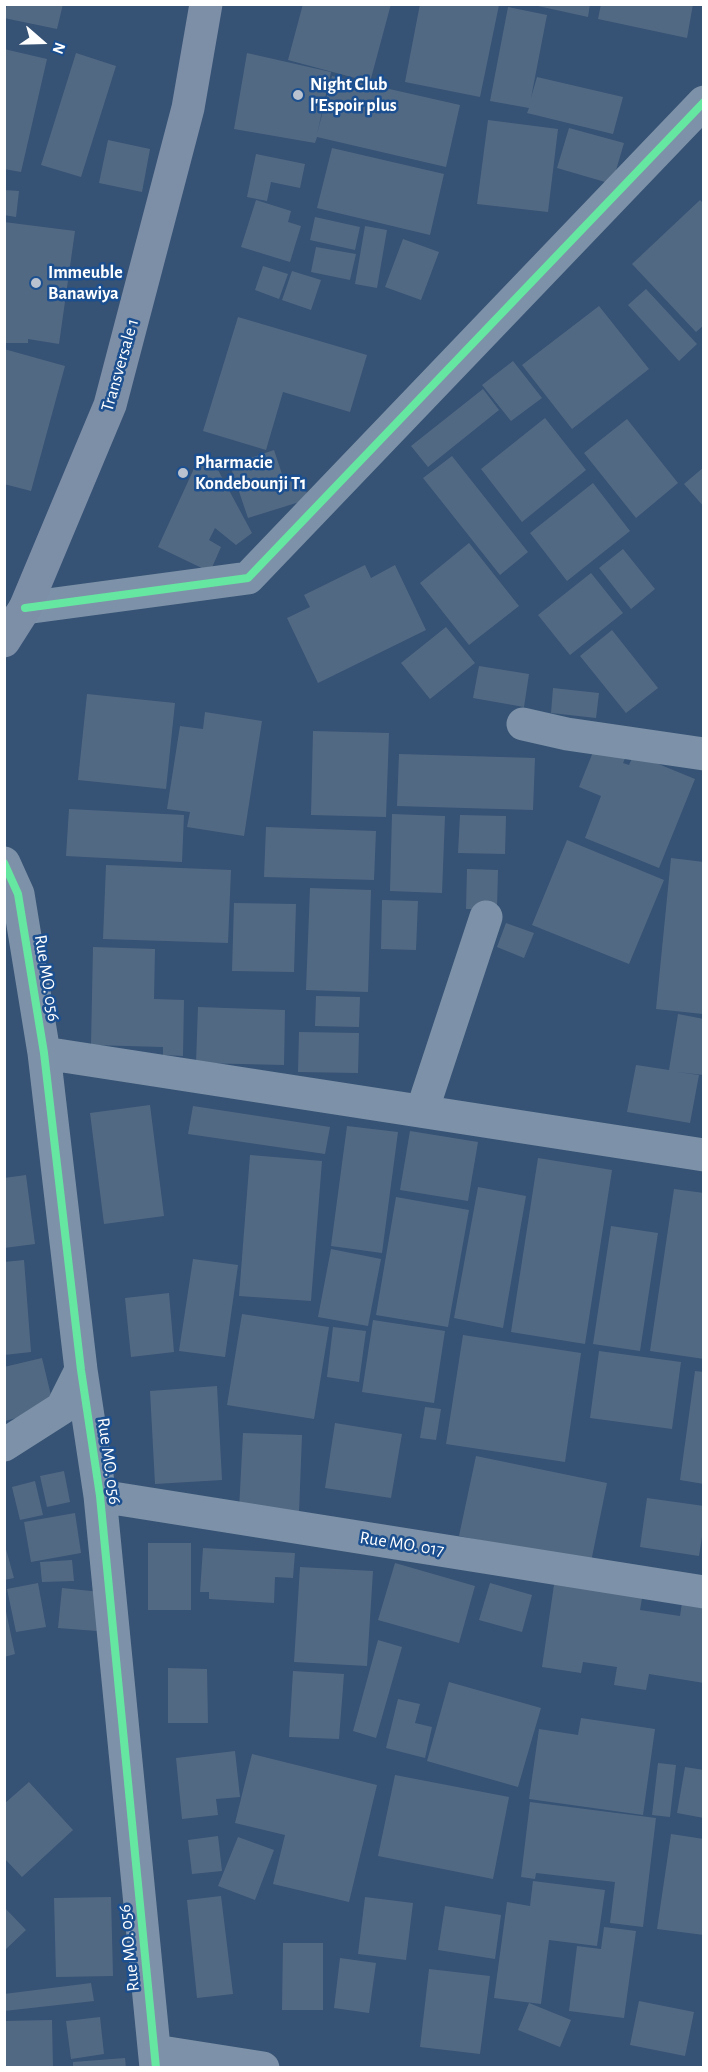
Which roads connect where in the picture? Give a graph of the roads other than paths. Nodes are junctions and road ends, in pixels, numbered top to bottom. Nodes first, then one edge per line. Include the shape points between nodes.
1 (206, 4) edge
2 (704, 102) edge
3 (25, 608) junction
4 (4, 641) edge
5 (523, 724) dead end
6 (704, 754) edge
7 (4, 863) edge
8 (486, 917) dead end
9 (44, 1053) junction
10 (422, 1111) junction
11 (704, 1155) edge
12 (81, 1370) junction
13 (4, 1445) edge
14 (100, 1496) junction
15 (704, 1592) edge
16 (155, 2059) edge
17 (263, 2067) edge

1 - 3 main road, Transversale 1 via 188,108 111,405
2 - 3 street via 248,578
3 - 4 main road, Transversale 1
5 - 6 street
7 - 9 street, Rue MO. 056 via 18,894
8 - 10 street
9 - 10 street
9 - 12 street, Rue MO. 056
10 - 11 street
12 - 13 street via 62,1408
12 - 14 street, Rue MO. 056
14 - 15 street, Rue MO. 017
14 - 16 street, Rue MO. 056
16 - 17 street

